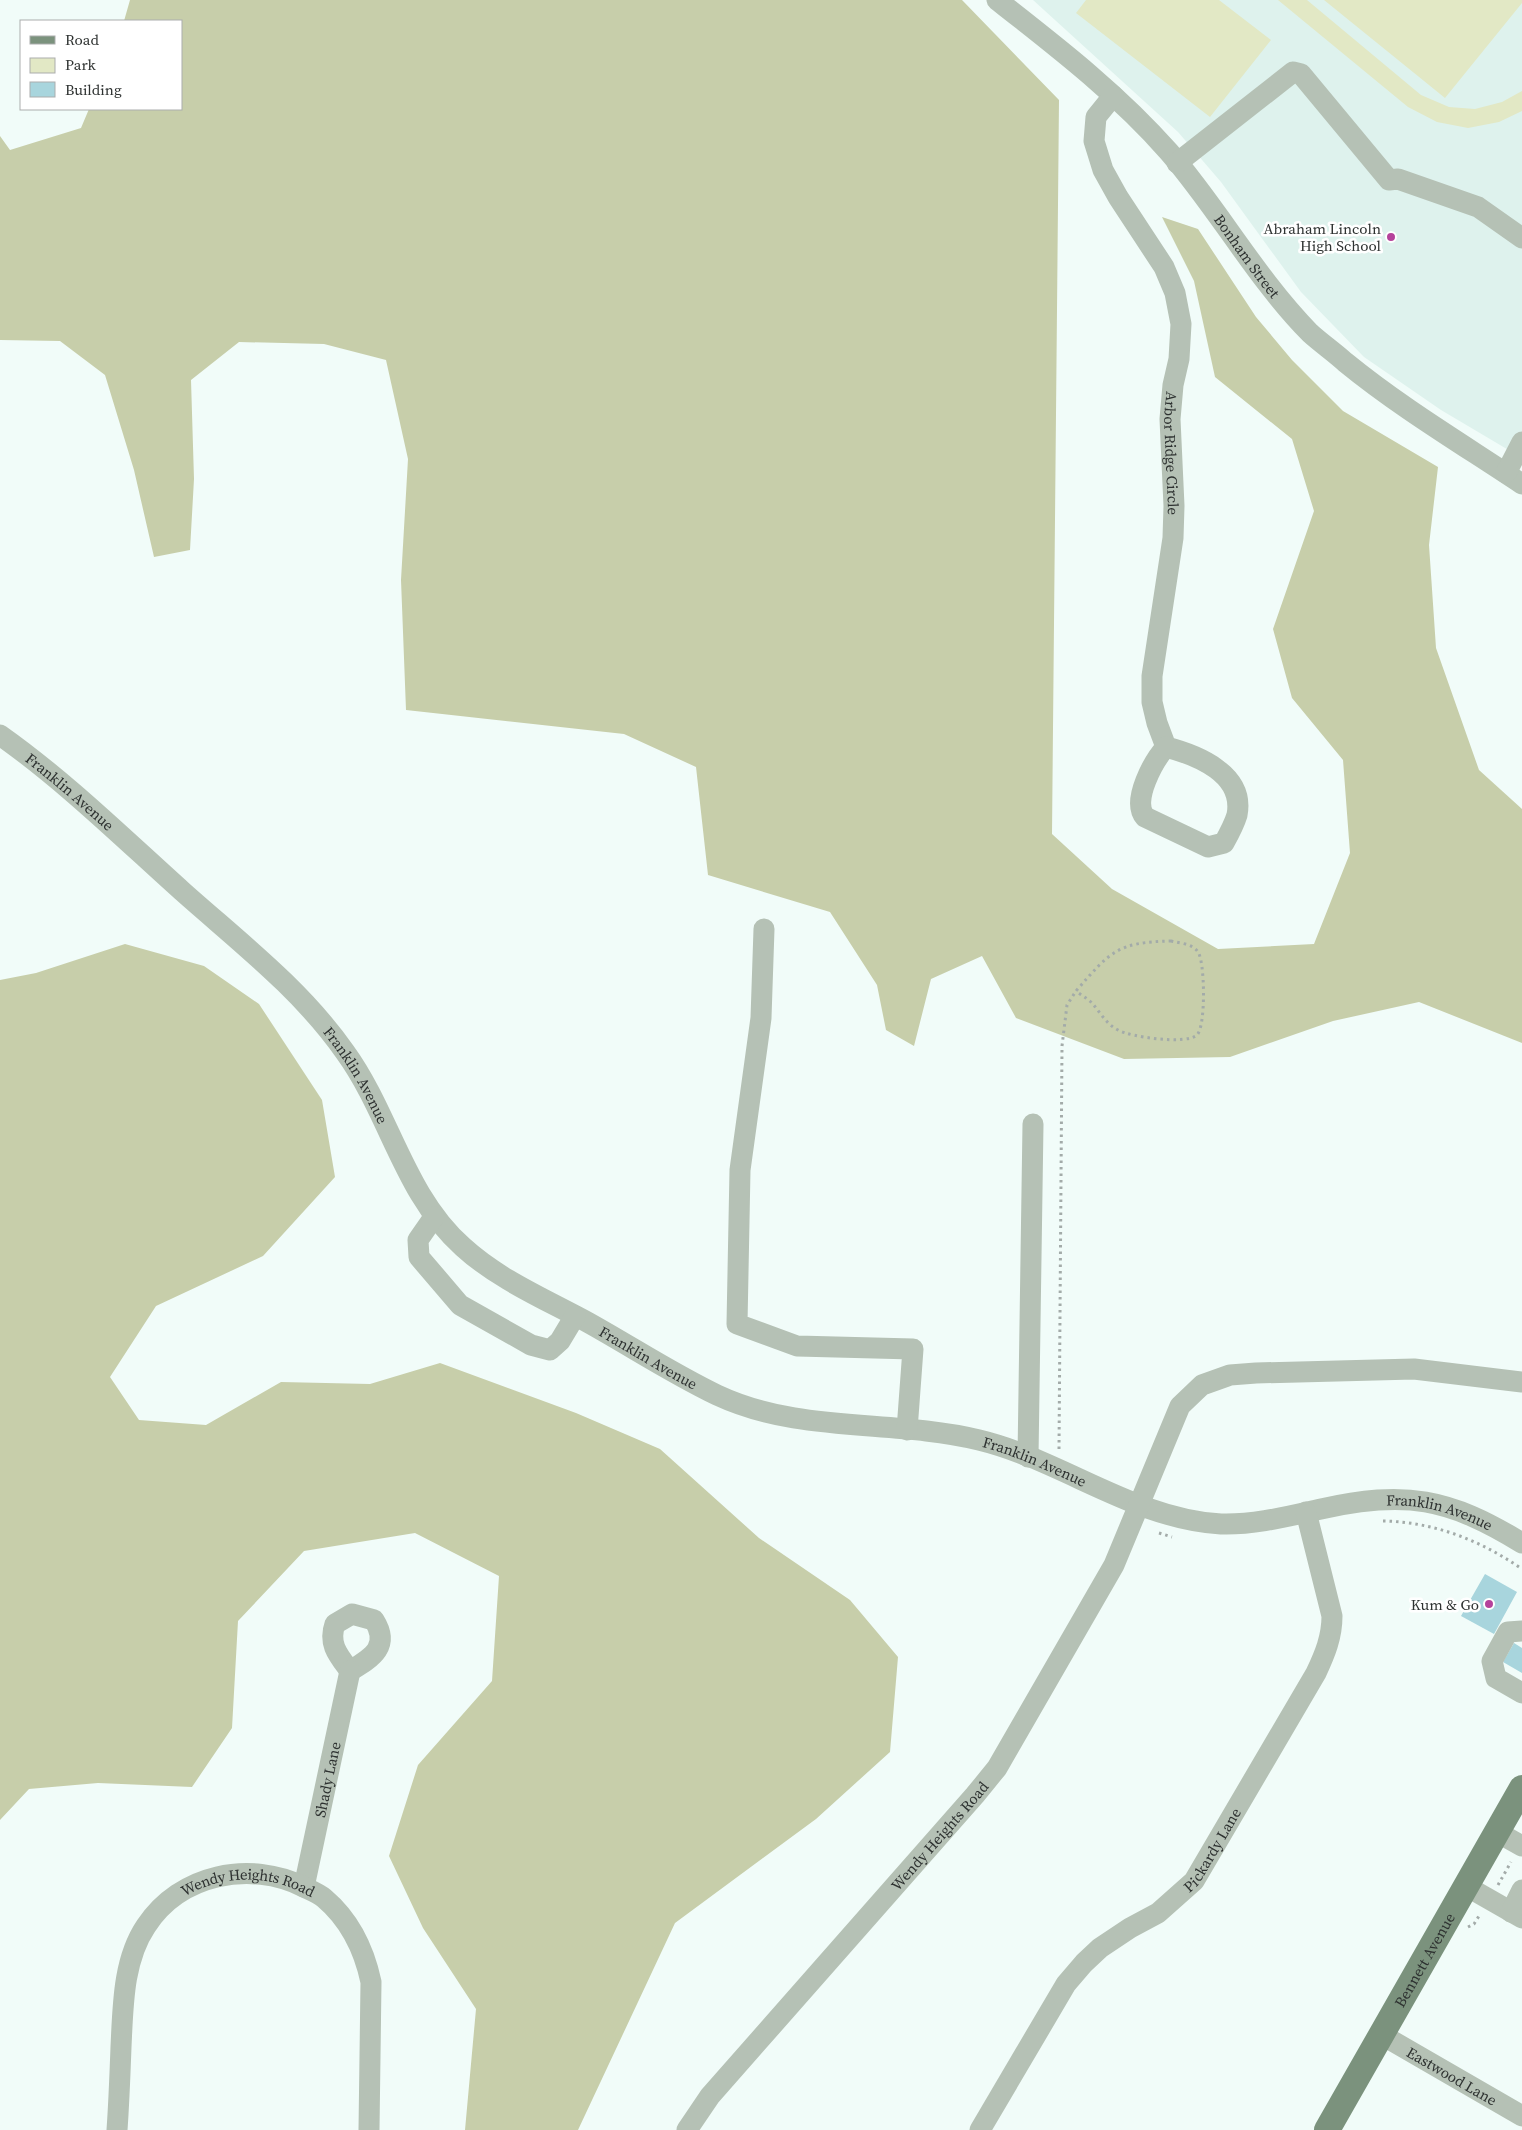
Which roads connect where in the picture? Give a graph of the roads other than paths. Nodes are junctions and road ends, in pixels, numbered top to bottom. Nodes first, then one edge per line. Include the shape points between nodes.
1 (997, 0) edge
2 (1113, 96) junction
3 (1177, 163) junction
4 (1522, 238) edge
5 (1522, 442) edge
6 (1514, 479) edge
7 (0, 735) edge
8 (1166, 747) junction
9 (764, 929) dead end
10 (1033, 1124) dead end
11 (434, 1216) junction
12 (575, 1316) junction
13 (1522, 1382) edge
14 (907, 1430) junction
15 (1028, 1456) junction
16 (1140, 1505) junction
17 (1306, 1512) junction
18 (1522, 1543) edge
19 (1522, 1631) edge
20 (350, 1671) dead end
21 (1522, 1693) edge
22 (1522, 1788) edge
23 (1497, 1832) junction
24 (1522, 1846) edge
25 (1466, 1886) junction
26 (304, 1887) junction
27 (1522, 1890) edge
28 (1516, 1915) edge
29 (1382, 2035) junction
30 (1522, 2116) edge
31 (118, 2130) edge
32 (369, 2130) edge
33 (687, 2130) edge
34 (980, 2130) edge
35 (1327, 2130) edge

1 - 2 street, Bonham Street
2 - 3 street, Bonham Street
2 - 8 street, Arbor Ridge Circle via 1096,117 1094,141 1103,170 1164,267 1175,293 1181,324 1170,419 1173,538 1152,676 1152,702
3 - 4 street via 1293,72 1301,74 1390,180 1398,179 1478,207
3 - 6 street, Bonham Street via 1262,278 1312,334 1376,387
5 - 6 street
7 - 11 street, Franklin Avenue via 68,789 281,979 324,1025 360,1075 416,1190
8 - 8 street via 1184,752 1220,771 1232,786 1237,812 1224,843 1208,847 1141,813 1141,794 1156,760
9 - 14 street via 761,1018 740,1170 737,1324 797,1346 913,1349
10 - 15 street
11 - 12 street, Franklin Avenue via 465,1250 485,1265
11 - 12 street via 418,1240 419,1257 460,1305 531,1345 550,1350 560,1341
12 - 14 street, Franklin Avenue via 720,1396 753,1409 802,1420
13 - 16 street, Wendy Heights Road via 1414,1369 1230,1375 1202,1385 1180,1406
14 - 15 street, Franklin Avenue via 979,1440
15 - 16 street, Franklin Avenue
16 - 17 street, Franklin Avenue via 1178,1517 1224,1524 1266,1521
16 - 33 street, Wendy Heights Road via 1114,1565 997,1768 710,2096
17 - 18 street, Franklin Avenue via 1350,1502 1402,1499 1429,1502 1471,1515
17 - 34 street, Pickardy Lane via 1332,1616 1327,1648 1316,1673 1194,1881 1158,1913 1100,1948 1084,1963 1066,1984
19 - 21 street via 1508,1632 1492,1661 1496,1678
20 - 26 street, Shady Lane
22 - 23 main road, Bennett Avenue
23 - 24 street
23 - 25 main road, Bennett Avenue
25 - 28 street
25 - 29 main road, Bennett Avenue
26 - 31 street, Wendy Heights Road via 287,1878 269,1874 246,1872 218,1876 173,1896 145,1926 134,1949 125,1986
26 - 32 street, Wendy Heights Road via 322,1896 335,1908 357,1939 366,1961 370,1982
27 - 28 street
29 - 30 street, Eastwood Lane
29 - 35 main road, Bennett Avenue

